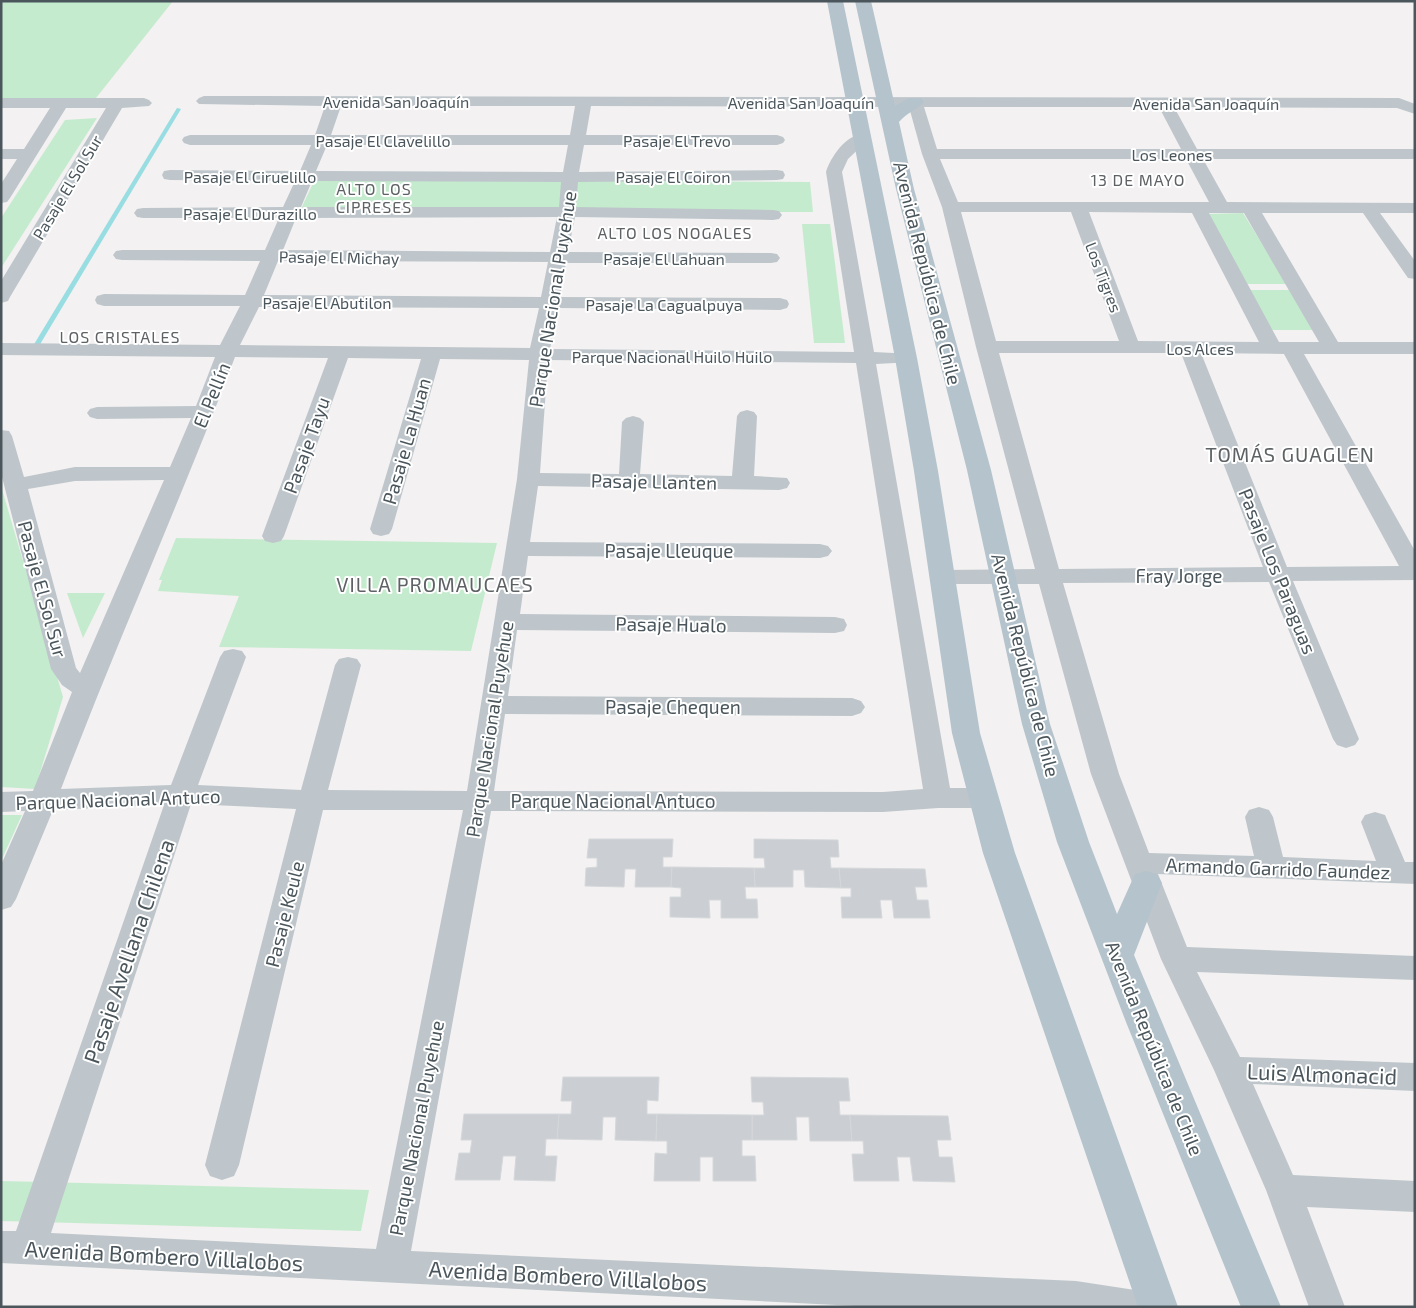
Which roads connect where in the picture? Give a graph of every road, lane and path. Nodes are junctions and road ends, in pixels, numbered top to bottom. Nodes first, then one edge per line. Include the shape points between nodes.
1 (835, 1) edge
2 (863, 1) edge
3 (204, 101) dead end
4 (335, 101) junction
5 (584, 102) junction
6 (855, 102) junction
7 (915, 102) junction
8 (1, 103) edge
9 (61, 103) junction
10 (117, 103) junction
11 (144, 103) dead end
12 (1164, 104) junction
13 (1415, 109) edge
14 (888, 112) junction
15 (862, 138) junction
16 (190, 140) dead end
17 (320, 140) junction
18 (777, 140) dead end
19 (576, 141) junction
20 (1, 154) edge
21 (29, 154) junction
22 (930, 154) junction
23 (1192, 154) junction
24 (1415, 154) edge
25 (170, 175) dead end
26 (777, 175) dead end
27 (305, 176) junction
28 (570, 176) junction
29 (1, 198) edge
30 (951, 207) junction
31 (1078, 207) junction
32 (1198, 208) junction
33 (1221, 208) junction
34 (1250, 208) junction
35 (1368, 208) junction
36 (1415, 208) edge
37 (566, 212) junction
38 (143, 213) dead end
39 (290, 213) junction
40 (773, 215) dead end
41 (122, 255) dead end
42 (271, 256) junction
43 (556, 258) junction
44 (771, 258) dead end
45 (1415, 274) edge
46 (1, 297) edge
47 (104, 300) dead end
48 (252, 301) junction
49 (549, 303) junction
50 (780, 304) dead end
51 (986, 347) junction
52 (1131, 348) junction
53 (1189, 348) junction
54 (1281, 348) junction
55 (1332, 348) junction
56 (1415, 348) edge
57 (1, 349) edge
58 (228, 352) junction
59 (340, 353) junction
60 (432, 354) junction
61 (539, 355) junction
62 (865, 357) junction
63 (906, 358) junction
64 (204, 412) junction
65 (97, 413) dead end
66 (747, 416) dead end
67 (633, 422) dead end
68 (1, 436) edge
69 (178, 473) junction
70 (528, 479) junction
71 (629, 480) junction
72 (743, 482) junction
73 (780, 483) dead end
74 (16, 485) junction
75 (381, 529) dead end
76 (273, 536) dead end
77 (518, 549) junction
78 (820, 551) dead end
79 (1415, 573) edge
80 (1278, 574) junction
81 (1048, 575) junction
82 (944, 576) junction
83 (1003, 576) junction
84 (507, 622) junction
85 (834, 625) dead end
86 (233, 656) dead end
87 (348, 665) dead end
88 (86, 689) junction
89 (494, 705) junction
90 (852, 706) dead end
91 (1346, 739) dead end
92 (181, 794) junction
93 (938, 798) junction
94 (984, 798) junction
95 (312, 800) junction
96 (479, 800) junction
97 (1, 802) edge
98 (43, 802) junction
99 (1259, 817) dead end
100 (1374, 822) dead end
101 (1271, 868) junction
102 (1144, 873) junction
103 (1405, 873) edge
104 (1, 899) edge
105 (1117, 955) junction
106 (1176, 959) junction
107 (1415, 968) edge
108 (1230, 1070) junction
109 (1415, 1077) edge
110 (222, 1165) dead end
111 (1283, 1190) junction
112 (1415, 1197) edge
113 (14, 1247) edge
114 (390, 1266) junction
115 (832, 1297) edge
116 (1134, 1307) edge
117 (1158, 1307) edge
118 (1261, 1307) edge
119 (1326, 1307) edge

1 - 6 main road, Avenida República de Chile
2 - 14 main road, Avenida República de Chile
3 - 4 street, Avenida San Joaquín
4 - 5 street, Avenida San Joaquín
4 - 17 street, El Pellín
5 - 6 street, Avenida San Joaquín
5 - 19 street, Parque Nacional Puyehue
6 - 14 street, Avenida San Joaquín
6 - 15 main road, Avenida República de Chile
7 - 12 street, Avenida San Joaquín
7 - 14 main road
7 - 22 street, Avenida República de Chile
8 - 9 street
9 - 10 street
9 - 21 street
10 - 11 street
10 - 46 street, Pasaje El Sol Sur
12 - 13 street, Avenida San Joaquín via 1399,103
12 - 23 street
14 - 83 main road, Avenida República de Chile
15 - 62 street via 842,153 834,172
15 - 63 main road, Avenida República de Chile
16 - 17 street, Pasaje El Clavelillo
17 - 19 street, Pasaje El Clavelillo
17 - 27 street, El Pellín
18 - 19 street, Pasaje El Trevo
19 - 28 street, Parque Nacional Puyehue
20 - 21 street
21 - 29 street
22 - 23 street, Los Leones
22 - 30 street, Avenida República de Chile
23 - 24 street, Los Leones
23 - 33 street
25 - 27 street, Pasaje El Ciruelillo
26 - 28 street, Pasaje El Coiron
27 - 28 street, Pasaje El Ciruelillo
27 - 39 street, El Pellín
28 - 37 street, Parque Nacional Puyehue
30 - 31 street
30 - 51 street, Avenida República de Chile
31 - 32 street
31 - 52 street, Los Tigres
32 - 33 street
32 - 54 street
33 - 34 street
34 - 35 street
34 - 55 street
35 - 36 street
35 - 45 street
37 - 39 street, Pasaje El Durazillo
37 - 40 street, Pasaje El Durazillo
37 - 43 street, Parque Nacional Puyehue
38 - 39 street, Pasaje El Durazillo
39 - 42 street, El Pellín
41 - 42 street, Pasaje El Michay
42 - 43 street, Pasaje El Michay
42 - 48 street, El Pellín
43 - 44 street, Pasaje El Lahuan
43 - 49 street, Parque Nacional Puyehue
47 - 48 street, Pasaje El Abutilon
48 - 49 street, Pasaje El Abutilon
48 - 58 street, El Pellín
49 - 50 street, Pasaje La Cagualpuya
49 - 61 street, Parque Nacional Puyehue
51 - 52 street, Los Alces
51 - 81 street, Avenida República de Chile
52 - 53 street, Los Alces
53 - 54 street, Los Alces
53 - 80 street, Pasaje Los Paraguas
54 - 55 street, Los Alces
54 - 79 street
55 - 56 street, Los Alces
57 - 58 street, Parque Nacional Huilo Huilo
58 - 59 street, Parque Nacional Huilo Huilo
58 - 64 street, El Pellín
59 - 60 street, Parque Nacional Huilo Huilo
59 - 76 street, Pasaje Tayu
60 - 61 street, Parque Nacional Huilo Huilo
60 - 75 street, Pasaje La Huan
61 - 62 street, Parque Nacional Huilo Huilo
61 - 70 street, Parque Nacional Puyehue
62 - 63 street, Parque Nacional Huilo Huilo
62 - 93 street
63 - 82 main road, Avenida República de Chile
64 - 65 street
64 - 69 street, El Pellín
66 - 72 street
67 - 71 street
68 - 74 street, Pasaje El Sol Sur
69 - 74 street via 75,474
69 - 88 street, El Pellín
70 - 71 street, Pasaje Llanten
70 - 77 street, Parque Nacional Puyehue
71 - 72 street, Pasaje Llanten
72 - 73 street, Pasaje Llanten
74 - 88 street, Pasaje El Sol Sur via 64,669 71,679
77 - 78 street, Pasaje Lleuque
77 - 84 street, Parque Nacional Puyehue
79 - 80 street, Fray Jorge
80 - 81 street, Fray Jorge
80 - 91 street, Pasaje Los Paraguas
81 - 83 street, Fray Jorge
81 - 102 street, Avenida República de Chile via 1105,774
82 - 83 street, Fray Jorge
82 - 94 main road, Avenida República de Chile via 966,733
83 - 105 main road, Avenida República de Chile via 1036,724 1073,842
84 - 85 street, Pasaje Hualo
84 - 89 street, Parque Nacional Puyehue
86 - 92 street, Pasaje Avellana Chilena
87 - 95 street, Pasaje Keule
88 - 98 street
89 - 90 street, Pasaje Chequen
89 - 96 street, Parque Nacional Puyehue
92 - 95 street, Parque Nacional Antuco
92 - 98 street, Parque Nacional Antuco
92 - 113 street, Pasaje Avellana Chilena
93 - 94 street, Parque Nacional Antuco
93 - 96 street, Parque Nacional Antuco via 883,802
94 - 117 main road, Avenida República de Chile via 999,853
95 - 96 street, Parque Nacional Antuco
95 - 110 street, Pasaje Keule
96 - 114 street, Parque Nacional Puyehue
97 - 98 street, Parque Nacional Antuco
98 - 104 street
99 - 101 street
100 - 103 street
101 - 102 street, Armando Garrido Faundez
101 - 103 street, Armando Garrido Faundez
102 - 105 main road
102 - 106 street, Avenida República de Chile
105 - 118 main road, Avenida República de Chile
106 - 107 street
106 - 108 street, Avenida República de Chile
108 - 109 street, Luis Almonacid
108 - 111 street, Avenida República de Chile
111 - 112 street
111 - 119 street, Avenida República de Chile
113 - 114 street, Avenida Bombero Villalobos
114 - 115 street, Avenida Bombero Villalobos
115 - 116 street, Avenida Bombero Villalobos via 1076,1298

